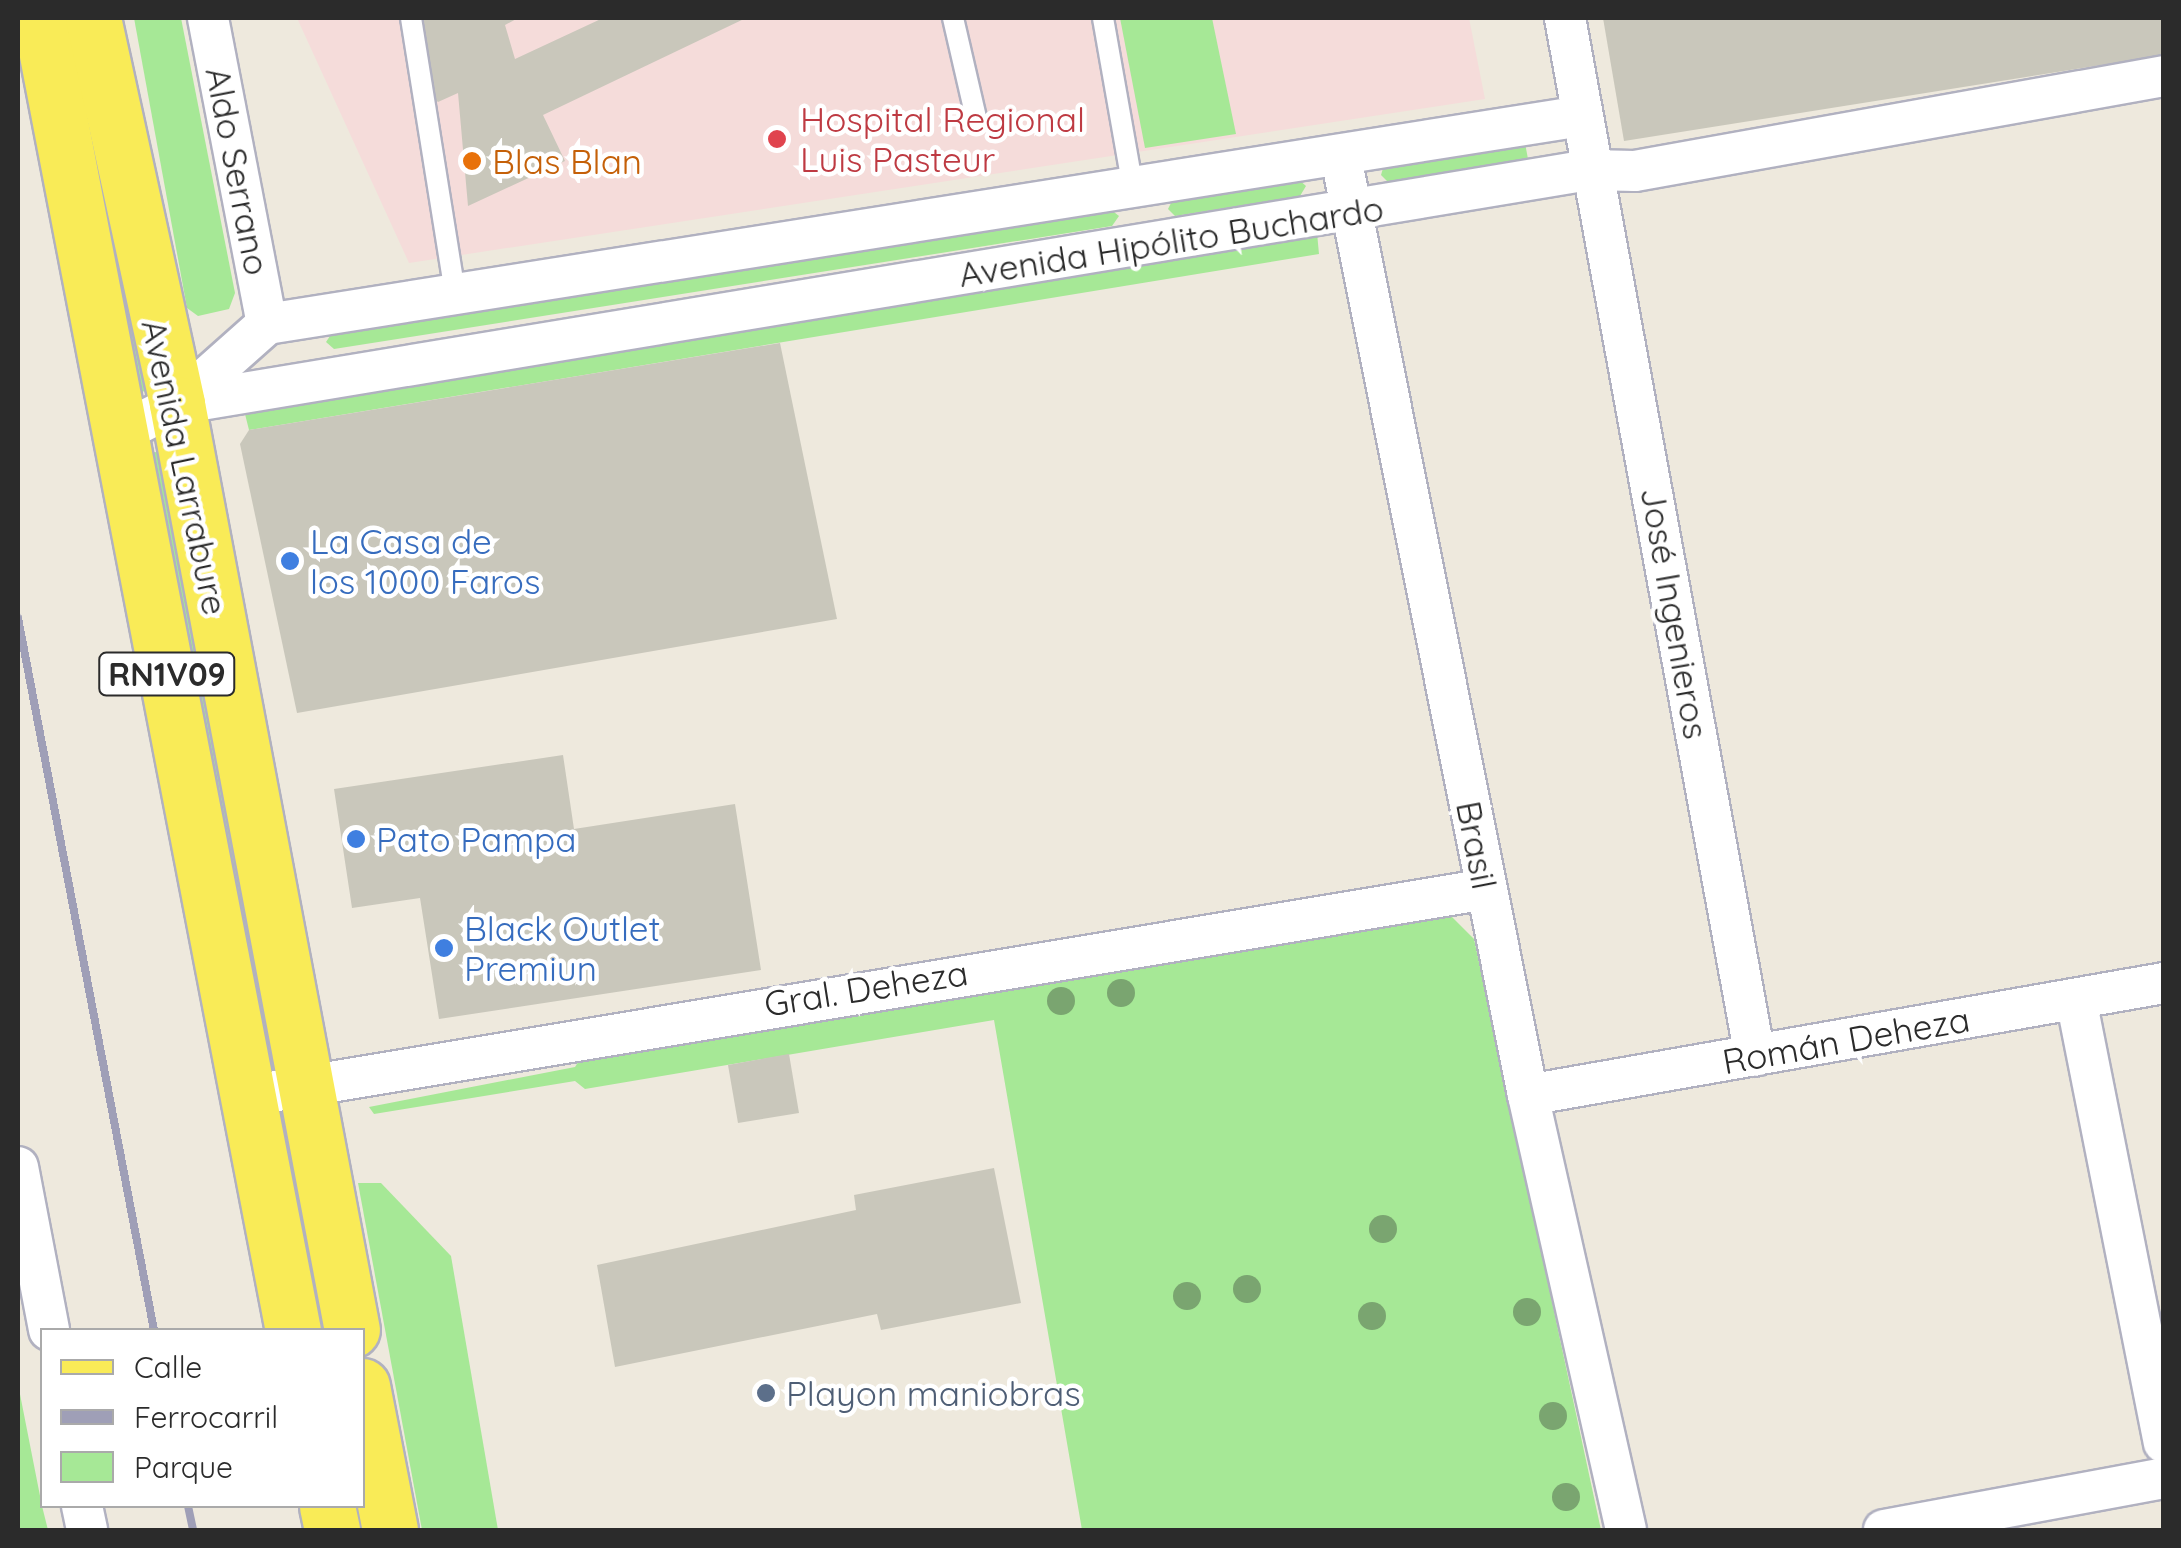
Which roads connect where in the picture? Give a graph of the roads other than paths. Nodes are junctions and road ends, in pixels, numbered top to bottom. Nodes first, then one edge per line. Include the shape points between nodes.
1 (40, 18) edge
2 (93, 18) edge
3 (208, 18) edge
4 (411, 18) edge
5 (953, 18) edge
6 (1103, 18) edge
7 (1565, 18) edge
8 (2164, 76) edge
9 (1582, 116) junction
10 (977, 122) dead end
11 (1341, 157) junction
12 (1590, 170) junction
13 (1133, 188) junction
14 (1350, 212) junction
15 (1147, 244) junction
16 (455, 294) junction
17 (268, 324) junction
18 (178, 404) junction
19 (122, 432) junction
20 (1486, 890) junction
21 (2164, 983) edge
22 (2076, 999) junction
23 (1755, 1056) junction
24 (306, 1086) junction
25 (1528, 1095) junction
26 (247, 1096) junction
27 (18, 1167) edge
28 (49, 1328) edge
29 (293, 1328) edge
30 (352, 1328) edge
31 (365, 1401) edge
32 (2164, 1442) edge
33 (2164, 1478) edge
34 (390, 1530) edge
35 (1626, 1530) edge
36 (1884, 1530) edge

1 - 19 main road, Avenida Larrabure / RN1V09
2 - 18 main road, Avenida Larrabure / RN1V09
3 - 17 street, Aldo Serrano
4 - 16 lane
5 - 10 lane
6 - 13 lane
7 - 9 street
8 - 12 street, Avenida Hipólito Buchardo via 1635,171
9 - 11 street, Avenida Hipólito Buchardo
9 - 12 street
11 - 13 street, Avenida Hipólito Buchardo
11 - 14 street, Brasil
12 - 14 street, Avenida Hipólito Buchardo
12 - 23 street, José Ingenieros
13 - 15 street
13 - 16 street, Avenida Hipólito Buchardo
14 - 15 street, Avenida Hipólito Buchardo
14 - 20 street, Brasil
15 - 18 street, Avenida Hipólito Buchardo
16 - 17 street, Avenida Hipólito Buchardo
17 - 18 street
18 - 19 street
18 - 24 main road, Avenida Larrabure / RN1V09
19 - 26 main road, Avenida Larrabure / RN1V09
20 - 24 street, Gral. Deheza
20 - 25 street, Brasil
21 - 22 street, Román Deheza
22 - 23 street, Román Deheza
22 - 32 street
23 - 25 street, Román Deheza
24 - 26 street, Gral. Deheza
24 - 30 main road, Avenida Larrabure / RN1V09
25 - 35 street, Brasil
26 - 29 main road, Avenida Larrabure / RN1V09
27 - 28 street
31 - 34 main road
33 - 36 street

